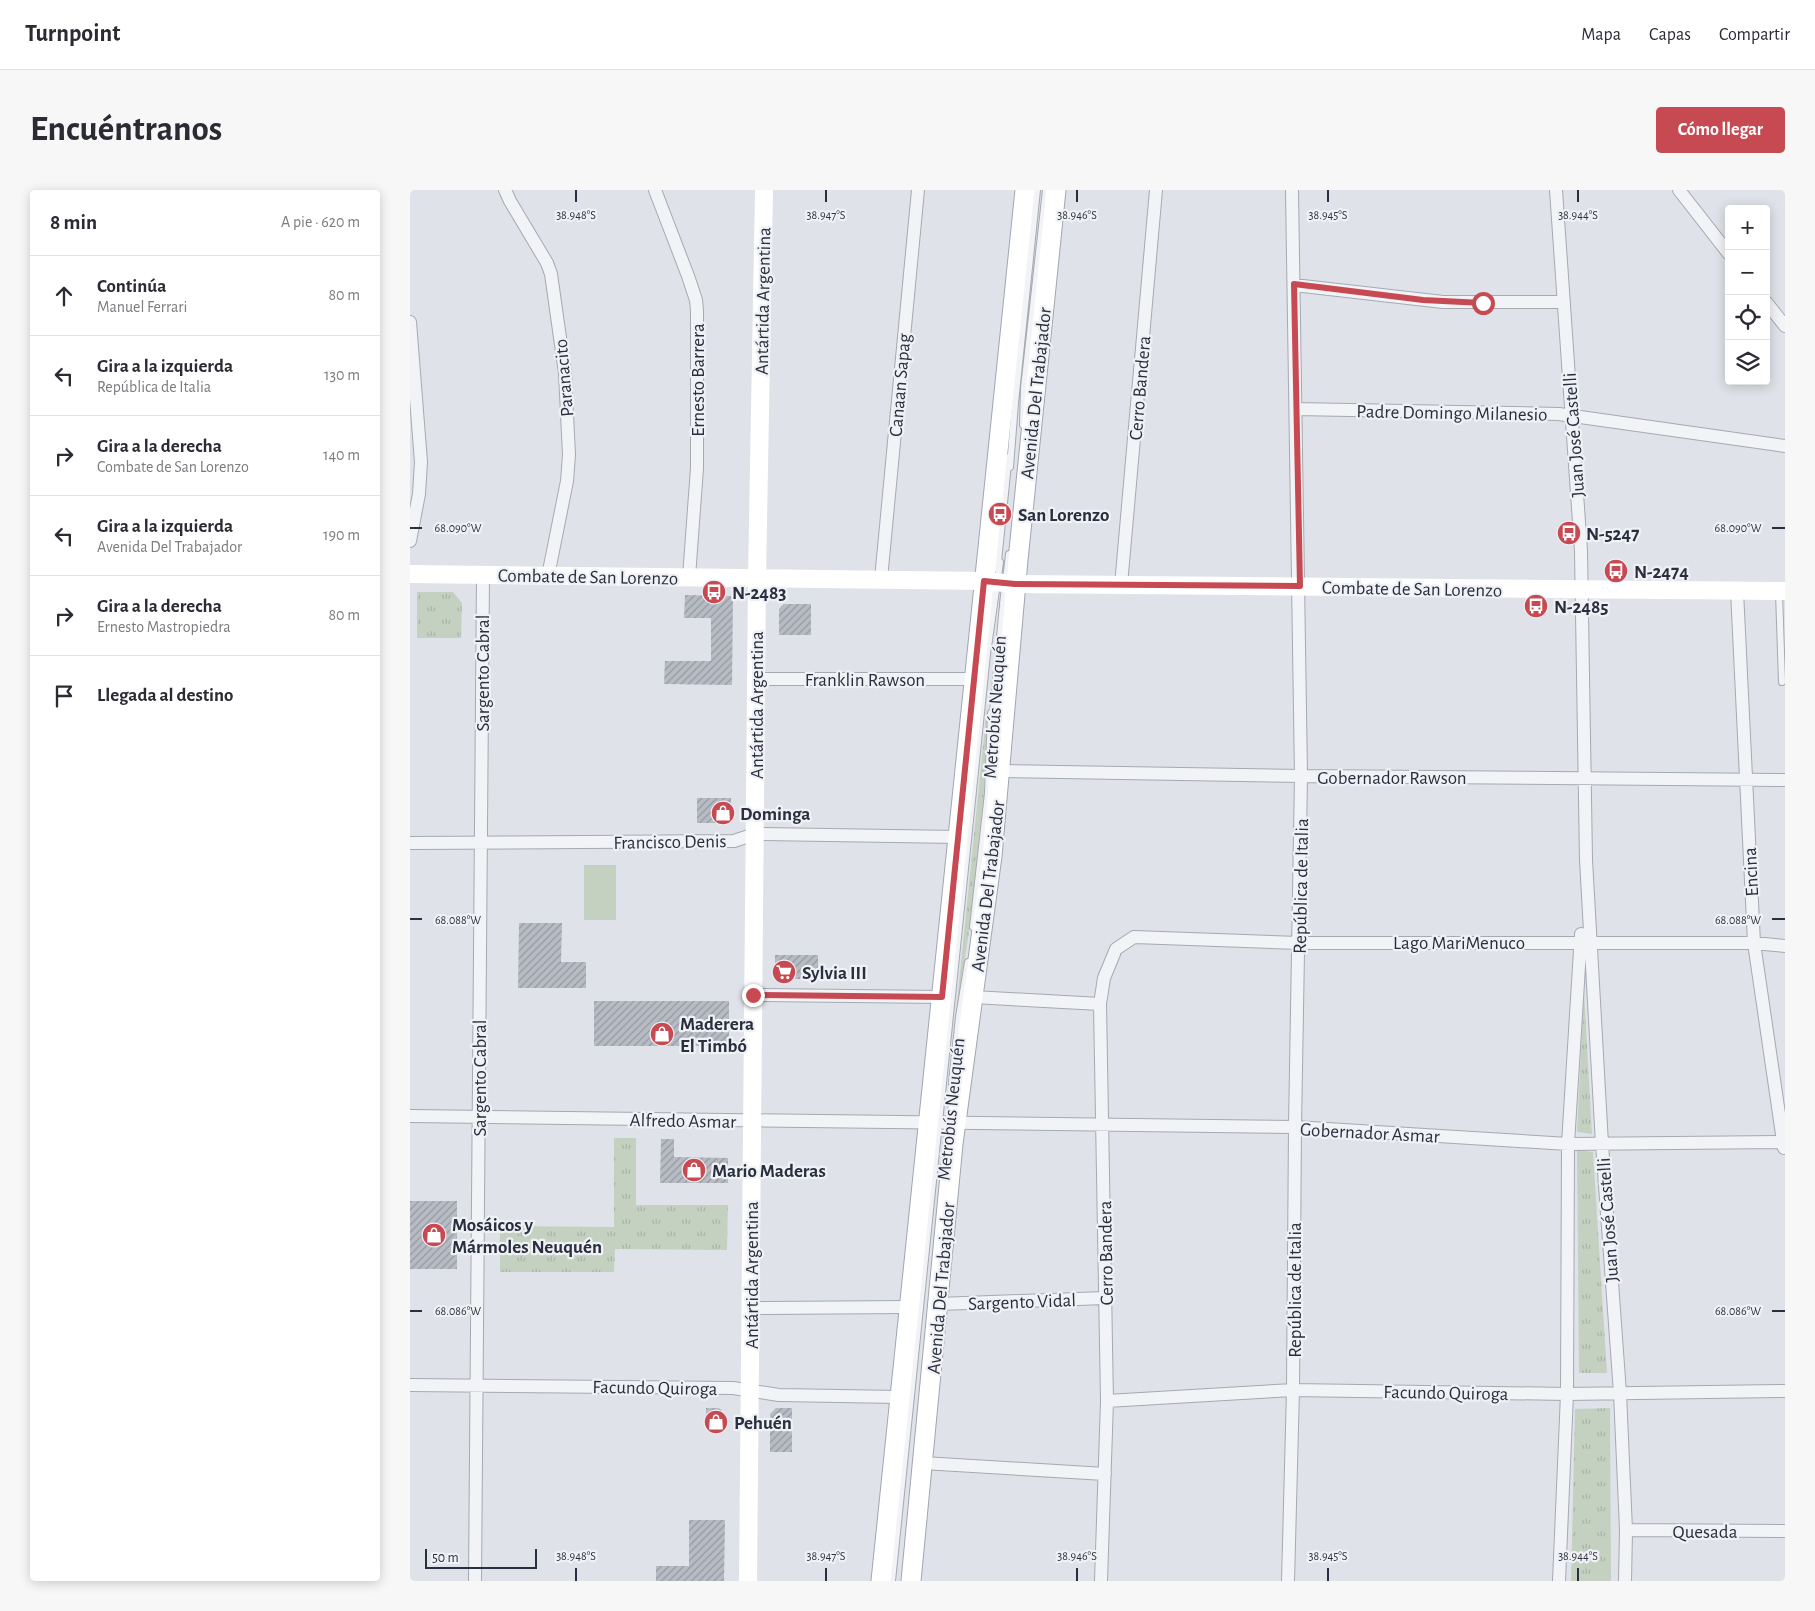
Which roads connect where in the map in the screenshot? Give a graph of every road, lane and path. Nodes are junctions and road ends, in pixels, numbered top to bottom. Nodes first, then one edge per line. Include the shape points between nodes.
1 (505, 190) edge
2 (655, 190) edge
3 (764, 190) edge
4 (918, 190) edge
5 (1025, 190) edge
6 (1037, 190) edge
7 (1046, 190) edge
8 (1056, 190) edge
9 (1156, 190) edge
10 (1292, 190) edge
11 (1556, 190) edge
12 (1679, 190) edge
13 (1726, 250) edge
14 (1294, 284) junction
15 (1564, 302) junction
16 (1770, 307) edge
17 (410, 322) edge
18 (1785, 326) edge
19 (1296, 409) junction
20 (1572, 415) junction
21 (1022, 436) dead end
22 (1785, 446) edge
23 (1007, 459) joint
24 (410, 541) edge
25 (1010, 550) dead end
26 (410, 574) edge
27 (483, 575) junction
28 (548, 576) junction
29 (689, 577) junction
30 (757, 578) junction
31 (881, 579) junction
32 (1001, 583) junction
33 (1121, 585) junction
34 (1300, 586) junction
35 (1582, 589) junction
36 (1737, 590) junction
37 (1782, 591) edge
38 (756, 679) junction
39 (975, 679) junction
40 (1782, 682) dead end
41 (1001, 718) joint
42 (1000, 771) junction
43 (1302, 776) junction
44 (1584, 778) junction
45 (1745, 778) junction
46 (1785, 780) edge
47 (755, 834) junction
48 (959, 837) junction
49 (410, 842) edge
50 (481, 843) junction
51 (972, 933) dead end
52 (1134, 937) joint
53 (1300, 942) junction
54 (1586, 942) junction
55 (1754, 942) junction
56 (1785, 946) edge
57 (970, 952) dead end
58 (753, 995) junction
59 (942, 997) junction
60 (973, 997) junction
61 (1100, 1004) junction
62 (952, 1086) dead end
63 (410, 1116) edge
64 (479, 1117) junction
65 (752, 1121) junction
66 (944, 1122) junction
67 (1102, 1125) junction
68 (1295, 1127) junction
69 (1568, 1144) junction
70 (1602, 1144) junction
71 (1784, 1145) edge
72 (938, 1223) dead end
73 (1105, 1298) junction
74 (938, 1304) junction
75 (909, 1307) junction
76 (750, 1308) junction
77 (410, 1385) edge
78 (477, 1386) junction
79 (750, 1390) junction
80 (1294, 1390) junction
81 (1785, 1390) edge
82 (1620, 1393) junction
83 (1567, 1394) junction
84 (899, 1398) junction
85 (1107, 1401) junction
86 (923, 1463) junction
87 (1105, 1474) junction
88 (1626, 1530) junction
89 (1785, 1531) edge
90 (475, 1581) edge
91 (748, 1581) edge
92 (881, 1581) edge
93 (892, 1581) edge
94 (911, 1581) edge
95 (1101, 1581) edge
96 (1288, 1581) edge
97 (1559, 1581) edge
98 (1625, 1581) edge

1 - 28 street, Paranacito via 551,274 565,373 568,468
2 - 29 street, Ernesto Barrera via 688,276 697,311 697,468
3 - 30 main road, Antártida Argentina
4 - 31 street, Canaan Sapag
5 - 32 main road, Avenida Del Trabajador
6 - 32 lane, Metrobús Neuquén
7 - 21 lane via 1024,388
8 - 32 main road, Avenida Del Trabajador
9 - 33 street, Cerro Bandera
10 - 14 street, República de Italia
11 - 15 street, Juan José Castelli
12 - 13 street
14 - 15 street via 1443,302
14 - 19 street, República de Italia
15 - 20 street, Juan José Castelli
16 - 18 street
17 - 24 street via 421,462
19 - 20 street, Padre Domingo Milanesio
19 - 34 street, República de Italia
20 - 22 street, Padre Domingo Milanesio
20 - 35 street, Juan José Castelli
23 - 23 street via 1001,458 990,566 993,568 996,566
25 - 32 lane, Metrobús Neuquén
26 - 27 main road, Combate de San Lorenzo
27 - 28 main road, Combate de San Lorenzo
27 - 50 street, Sargento Cabral
28 - 29 main road, Combate de San Lorenzo
29 - 30 main road, Combate de San Lorenzo
30 - 31 main road, Combate de San Lorenzo
30 - 38 main road, Antártida Argentina
31 - 32 main road, Combate de San Lorenzo
32 - 33 main road, Combate de San Lorenzo
32 - 39 main road, Avenida Del Trabajador
32 - 42 main road, Avenida Del Trabajador
32 - 51 lane, Metrobús Neuquén via 988,793
32 - 66 lane, Metrobús Neuquén via 987,654
33 - 34 main road, Combate de San Lorenzo
34 - 35 main road, Combate de San Lorenzo
34 - 43 street, República de Italia
35 - 36 main road, Combate de San Lorenzo
35 - 44 street, Juan José Castelli
36 - 37 main road, Combate de San Lorenzo
36 - 45 street, Encina
37 - 40 lane
38 - 39 street, Franklin Rawson
38 - 47 main road, Antártida Argentina
39 - 48 main road, Avenida Del Trabajador
41 - 41 street via 994,718 995,702 1004,610 1009,600
42 - 43 street, Gobernador Rawson
42 - 60 main road, Avenida Del Trabajador
43 - 44 street, Gobernador Rawson
43 - 53 street, República de Italia
44 - 45 street, Gobernador Rawson
44 - 54 street, Juan José Castelli
45 - 46 street, Gobernador Rawson
45 - 55 street, Encina
47 - 48 street, Francisco Denis
47 - 50 street, Francisco Denis via 734,840
47 - 58 main road, Antártida Argentina
48 - 59 main road, Avenida Del Trabajador
49 - 50 street, Francisco Denis
50 - 64 street, Sargento Cabral
52 - 53 street, Lago MariMenuco
52 - 61 street, Cerro Bandera via 1116,949 1104,978
53 - 54 street, Lago MariMenuco
53 - 68 street, República de Italia
54 - 55 street, Lago MariMenuco
54 - 69 street, Juan José Castelli
54 - 70 street, Juan José Castelli
55 - 56 street, Lago MariMenuco
55 - 71 street, Encina
57 - 62 lane, Metrobús Neuquén
58 - 59 street
58 - 65 main road, Antártida Argentina
59 - 66 main road, Avenida Del Trabajador
60 - 61 street
60 - 66 main road, Avenida Del Trabajador
61 - 67 street, Cerro Bandera
63 - 64 street, Alfredo Asmar
64 - 65 street, Alfredo Asmar
64 - 78 street, Sargento Cabral
65 - 66 street, Alfredo Asmar
65 - 76 main road, Antártida Argentina
66 - 67 street, Gobernador Asmar
66 - 72 lane, Metrobús Neuquén
66 - 74 main road, Avenida Del Trabajador
66 - 75 main road, Avenida Del Trabajador
66 - 93 lane, Metrobús Neuquén
67 - 68 street, Gobernador Asmar
67 - 73 street, Cerro Bandera
68 - 69 street, Gobernador Asmar
68 - 80 street, República de Italia
69 - 70 street, Gobernador Asmar
69 - 83 street, Juan José Castelli
70 - 71 street, Gobernador Asmar
70 - 82 street, Juan José Castelli
73 - 74 street, Sargento Vidal
73 - 85 street, Cerro Bandera
74 - 86 main road, Avenida Del Trabajador
75 - 76 street
75 - 84 main road, Avenida Del Trabajador
76 - 79 main road, Antártida Argentina
77 - 78 street, Facundo Quiroga
78 - 79 street, Facundo Quiroga
78 - 90 street, Sargento Cabral
79 - 84 street, Facundo Quiroga via 778,1395
79 - 91 main road, Antártida Argentina
80 - 83 street, Facundo Quiroga
80 - 85 street, Facundo Quiroga
80 - 96 street, República de Italia
81 - 82 street, Facundo Quiroga
82 - 83 street, Facundo Quiroga
82 - 88 street, Juan José Castelli
83 - 97 street, Juan José Castelli
84 - 92 main road, Avenida Del Trabajador
85 - 87 street, Cerro Bandera
86 - 87 street
86 - 94 main road, Avenida Del Trabajador
87 - 95 street, Cerro Bandera
88 - 89 street, Quesada
88 - 98 street, Juan José Castelli

